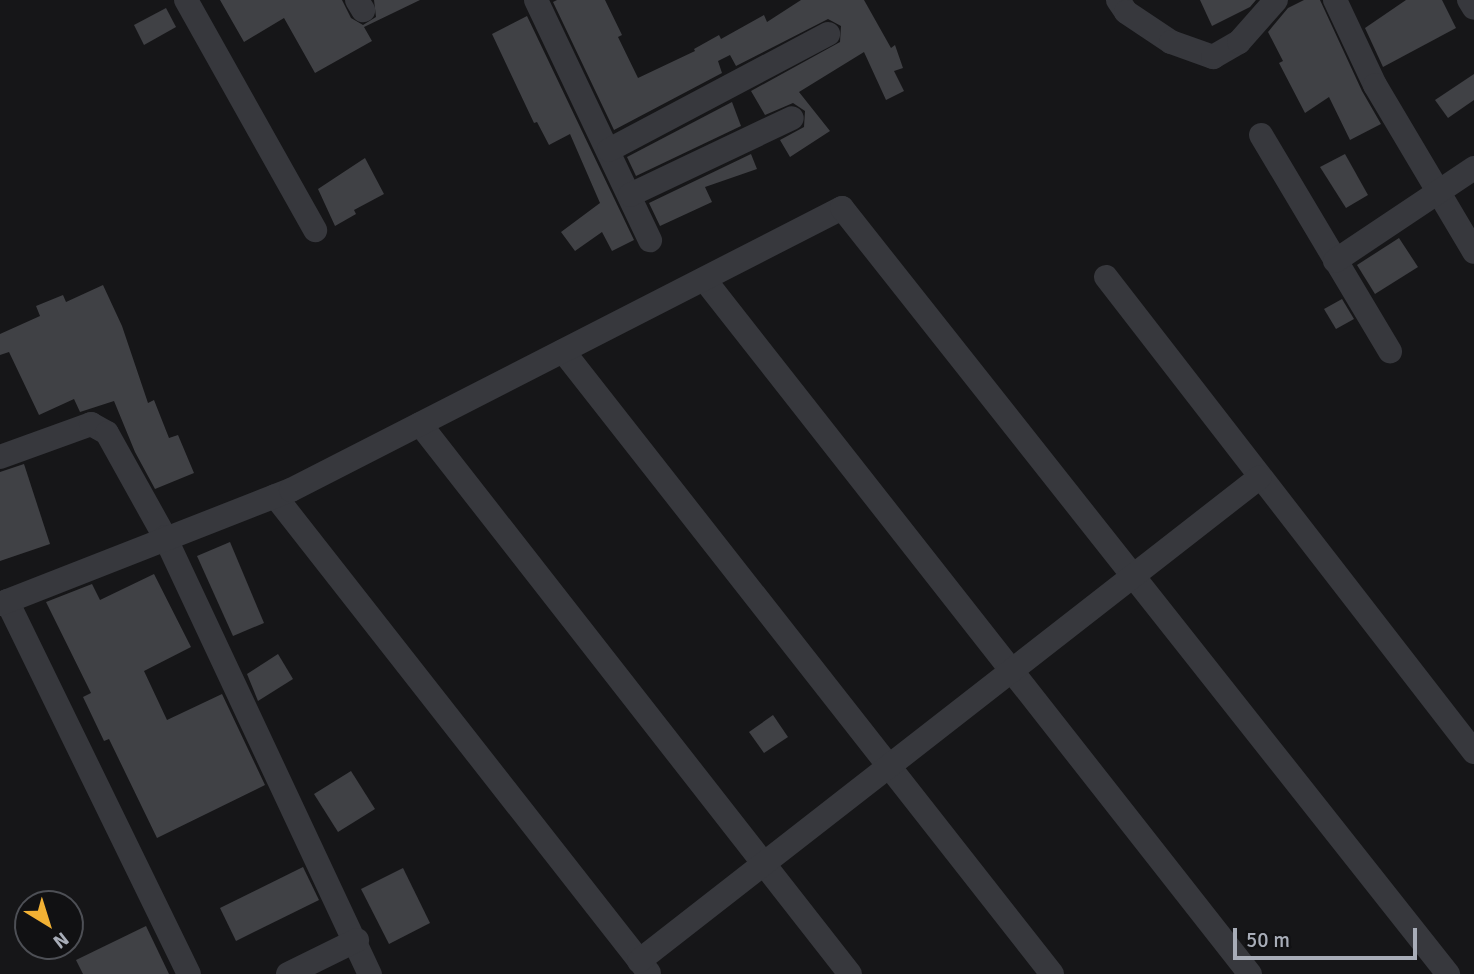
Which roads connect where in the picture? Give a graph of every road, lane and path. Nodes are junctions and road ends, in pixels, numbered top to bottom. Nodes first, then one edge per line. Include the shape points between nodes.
1 (186, 0) edge
2 (536, 0) edge
3 (1118, 0) edge
4 (1276, 0) edge
5 (1335, 0) edge
6 (1469, 0) edge
7 (1474, 8) edge
8 (828, 34) dead end
9 (792, 118) dead end
10 (1261, 135) dead end
11 (609, 150) junction
12 (1474, 168) edge
13 (1436, 193) junction
14 (630, 195) junction
15 (315, 230) dead end
16 (650, 240) dead end
17 (1474, 252) edge
18 (1335, 261) junction
19 (1106, 277) dead end
20 (704, 279) junction
21 (563, 351) junction
22 (1390, 351) dead end
23 (421, 424) junction
24 (0, 457) edge
25 (1260, 477) junction
26 (275, 496) junction
27 (165, 537) junction
28 (1133, 576) junction
29 (4, 602) edge
30 (1012, 671) junction
31 (1474, 752) edge
32 (889, 766) junction
33 (764, 864) junction
34 (357, 940) junction
35 (644, 967) edge
36 (189, 974) edge
37 (288, 974) edge
38 (370, 974) edge
39 (850, 974) edge
40 (1052, 974) edge
41 (1250, 974) edge
42 (1448, 974) edge

1 - 15 street
2 - 11 street
3 - 4 street via 1126,12 1171,42 1213,57 1239,42
5 - 13 street via 1374,85
6 - 7 street
8 - 11 street
9 - 14 street
10 - 18 street
11 - 14 street
12 - 13 street
13 - 17 street
13 - 18 street
14 - 16 street
18 - 22 street
19 - 25 street
20 - 21 street
20 - 28 street via 842,208
20 - 30 street
21 - 23 street
21 - 32 street
23 - 26 street
23 - 33 street
24 - 27 street via 91,424 107,433
25 - 28 street
25 - 31 street
26 - 27 street
26 - 35 street
27 - 29 street
27 - 34 street
28 - 30 street
28 - 42 street
29 - 36 street
30 - 32 street
30 - 41 street
32 - 33 street
32 - 40 street
33 - 35 street
33 - 39 street
34 - 37 street
34 - 38 street

